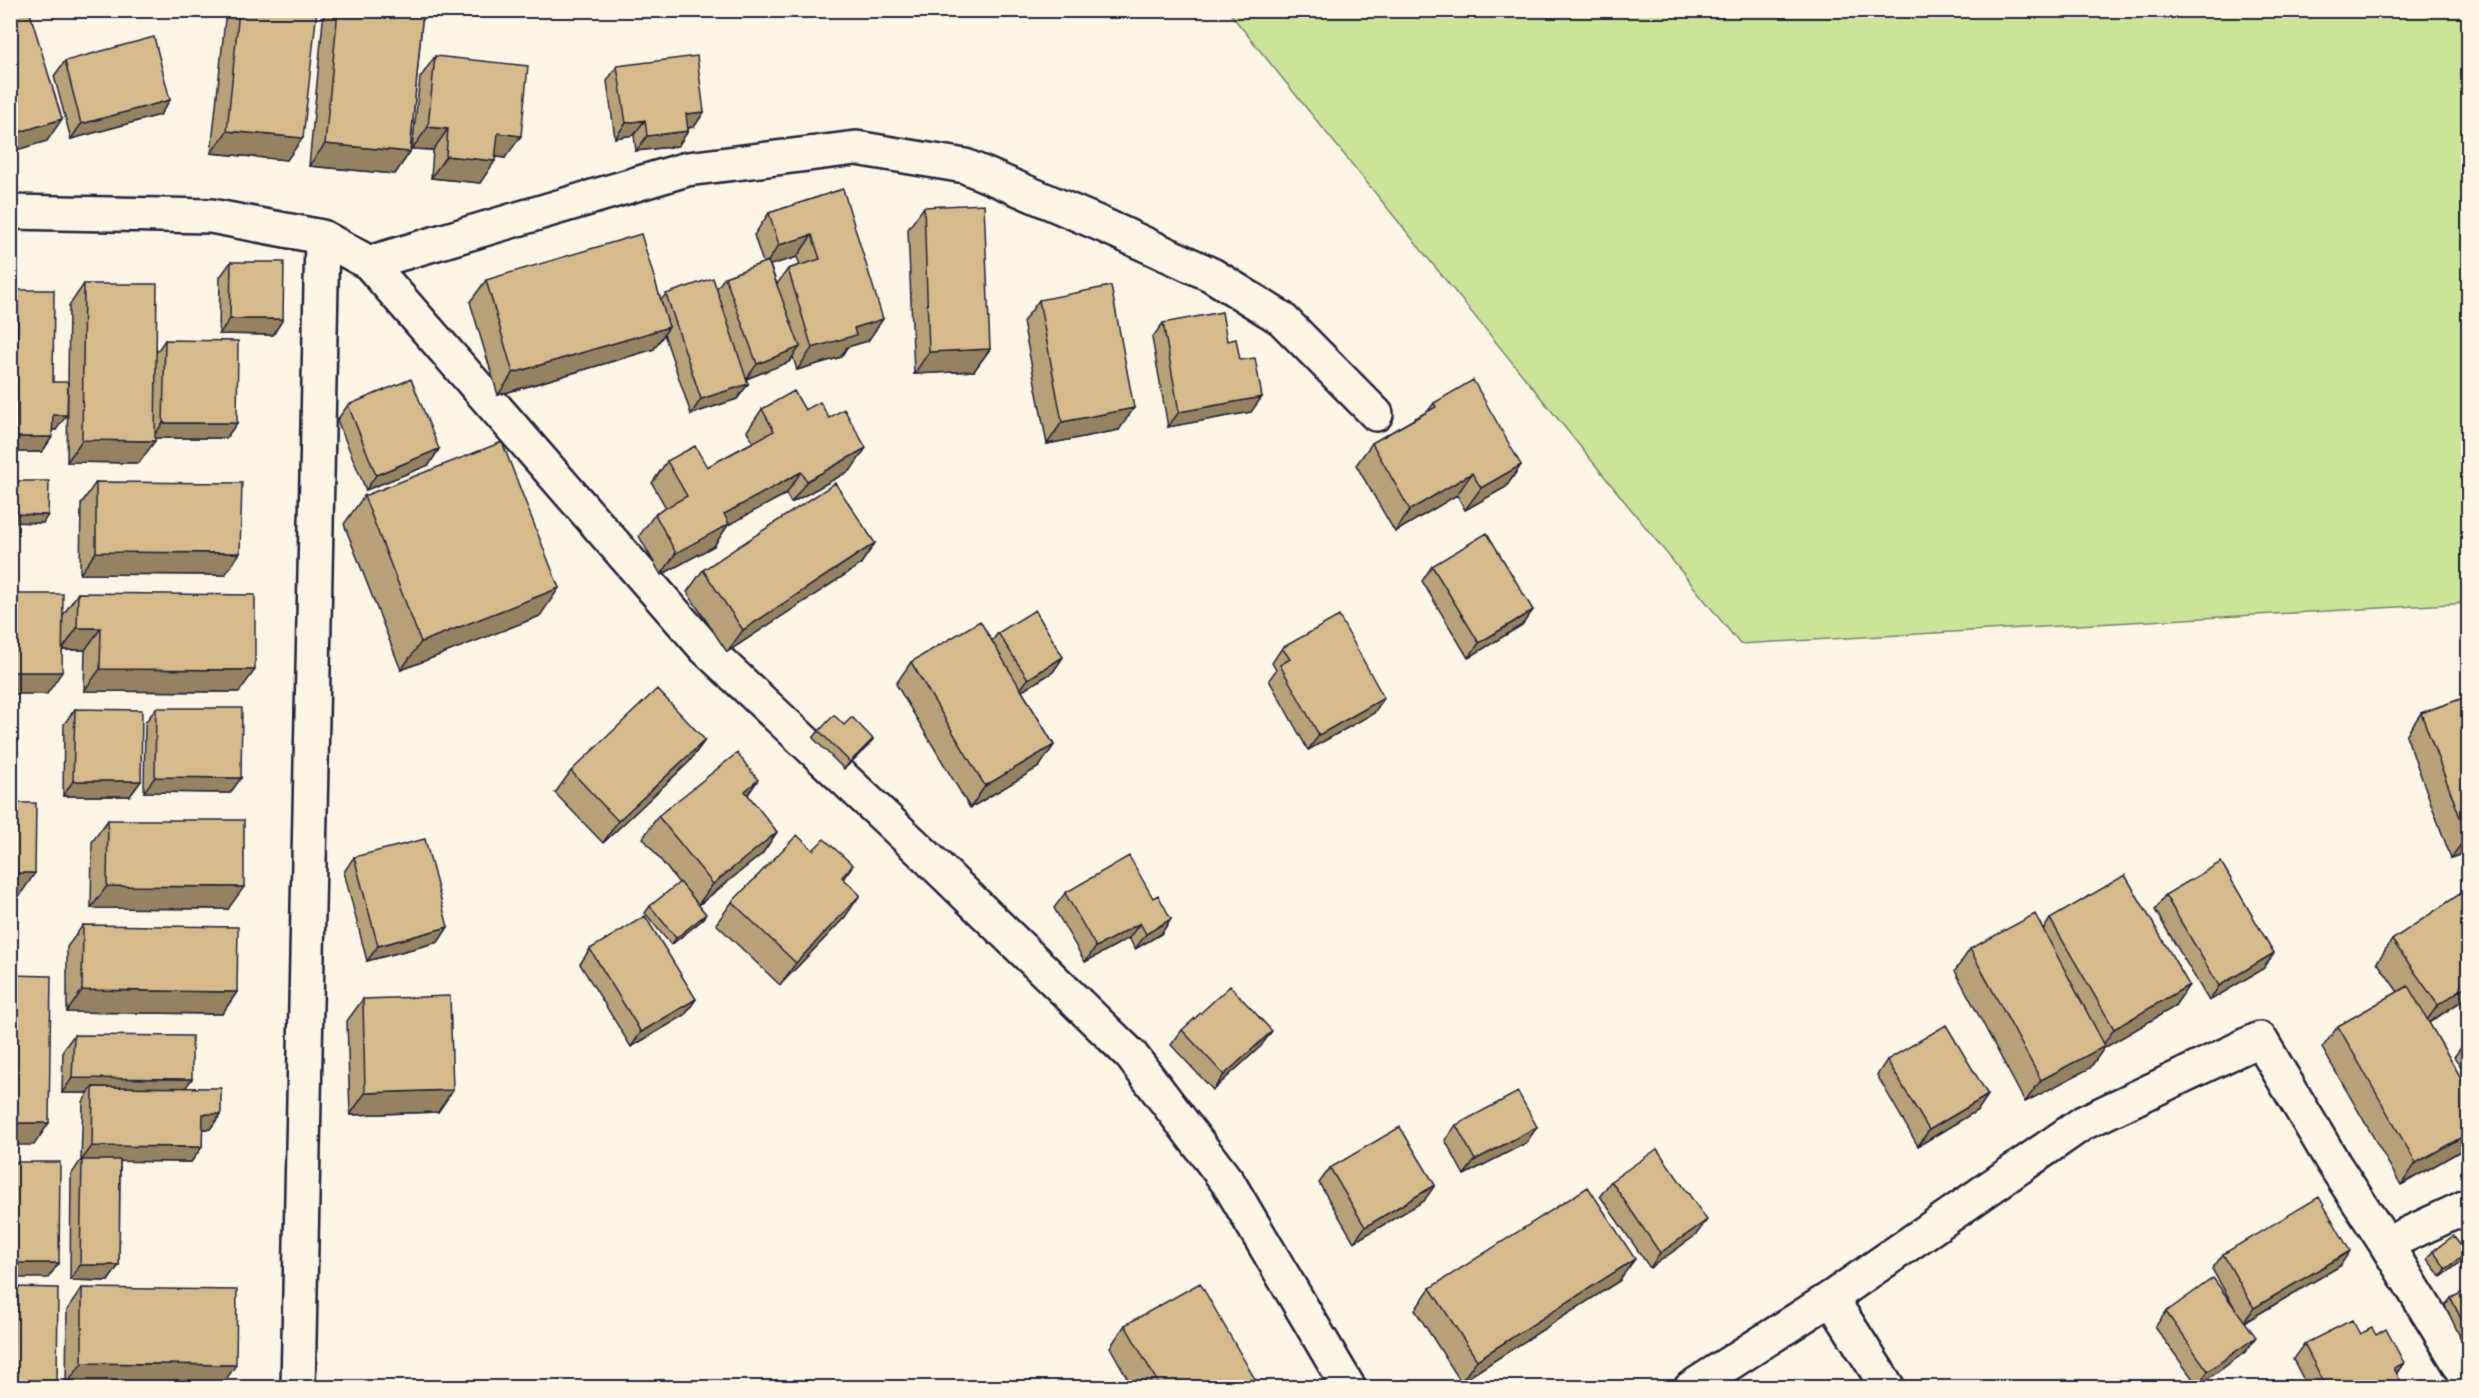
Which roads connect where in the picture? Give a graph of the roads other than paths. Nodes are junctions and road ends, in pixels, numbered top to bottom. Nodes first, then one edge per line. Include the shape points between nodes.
1 (10, 212) edge
2 (322, 237) junction
3 (369, 263) junction
4 (1376, 414) dead end
5 (2469, 1206) edge
6 (2386, 1244) junction
7 (1831, 1298) junction
8 (2469, 1378) edge
9 (298, 1388) edge
10 (1349, 1388) edge
11 (1691, 1388) edge
12 (1888, 1388) edge

1 - 2 street via 211,216
2 - 3 street
2 - 9 street
3 - 4 street via 687,169 856,148 965,166 1212,275 1281,318
3 - 10 street via 705,648 1131,1055 1230,1184
5 - 6 street
6 - 7 street via 2260,1040 2083,1123
6 - 8 street
7 - 11 street
7 - 12 street

